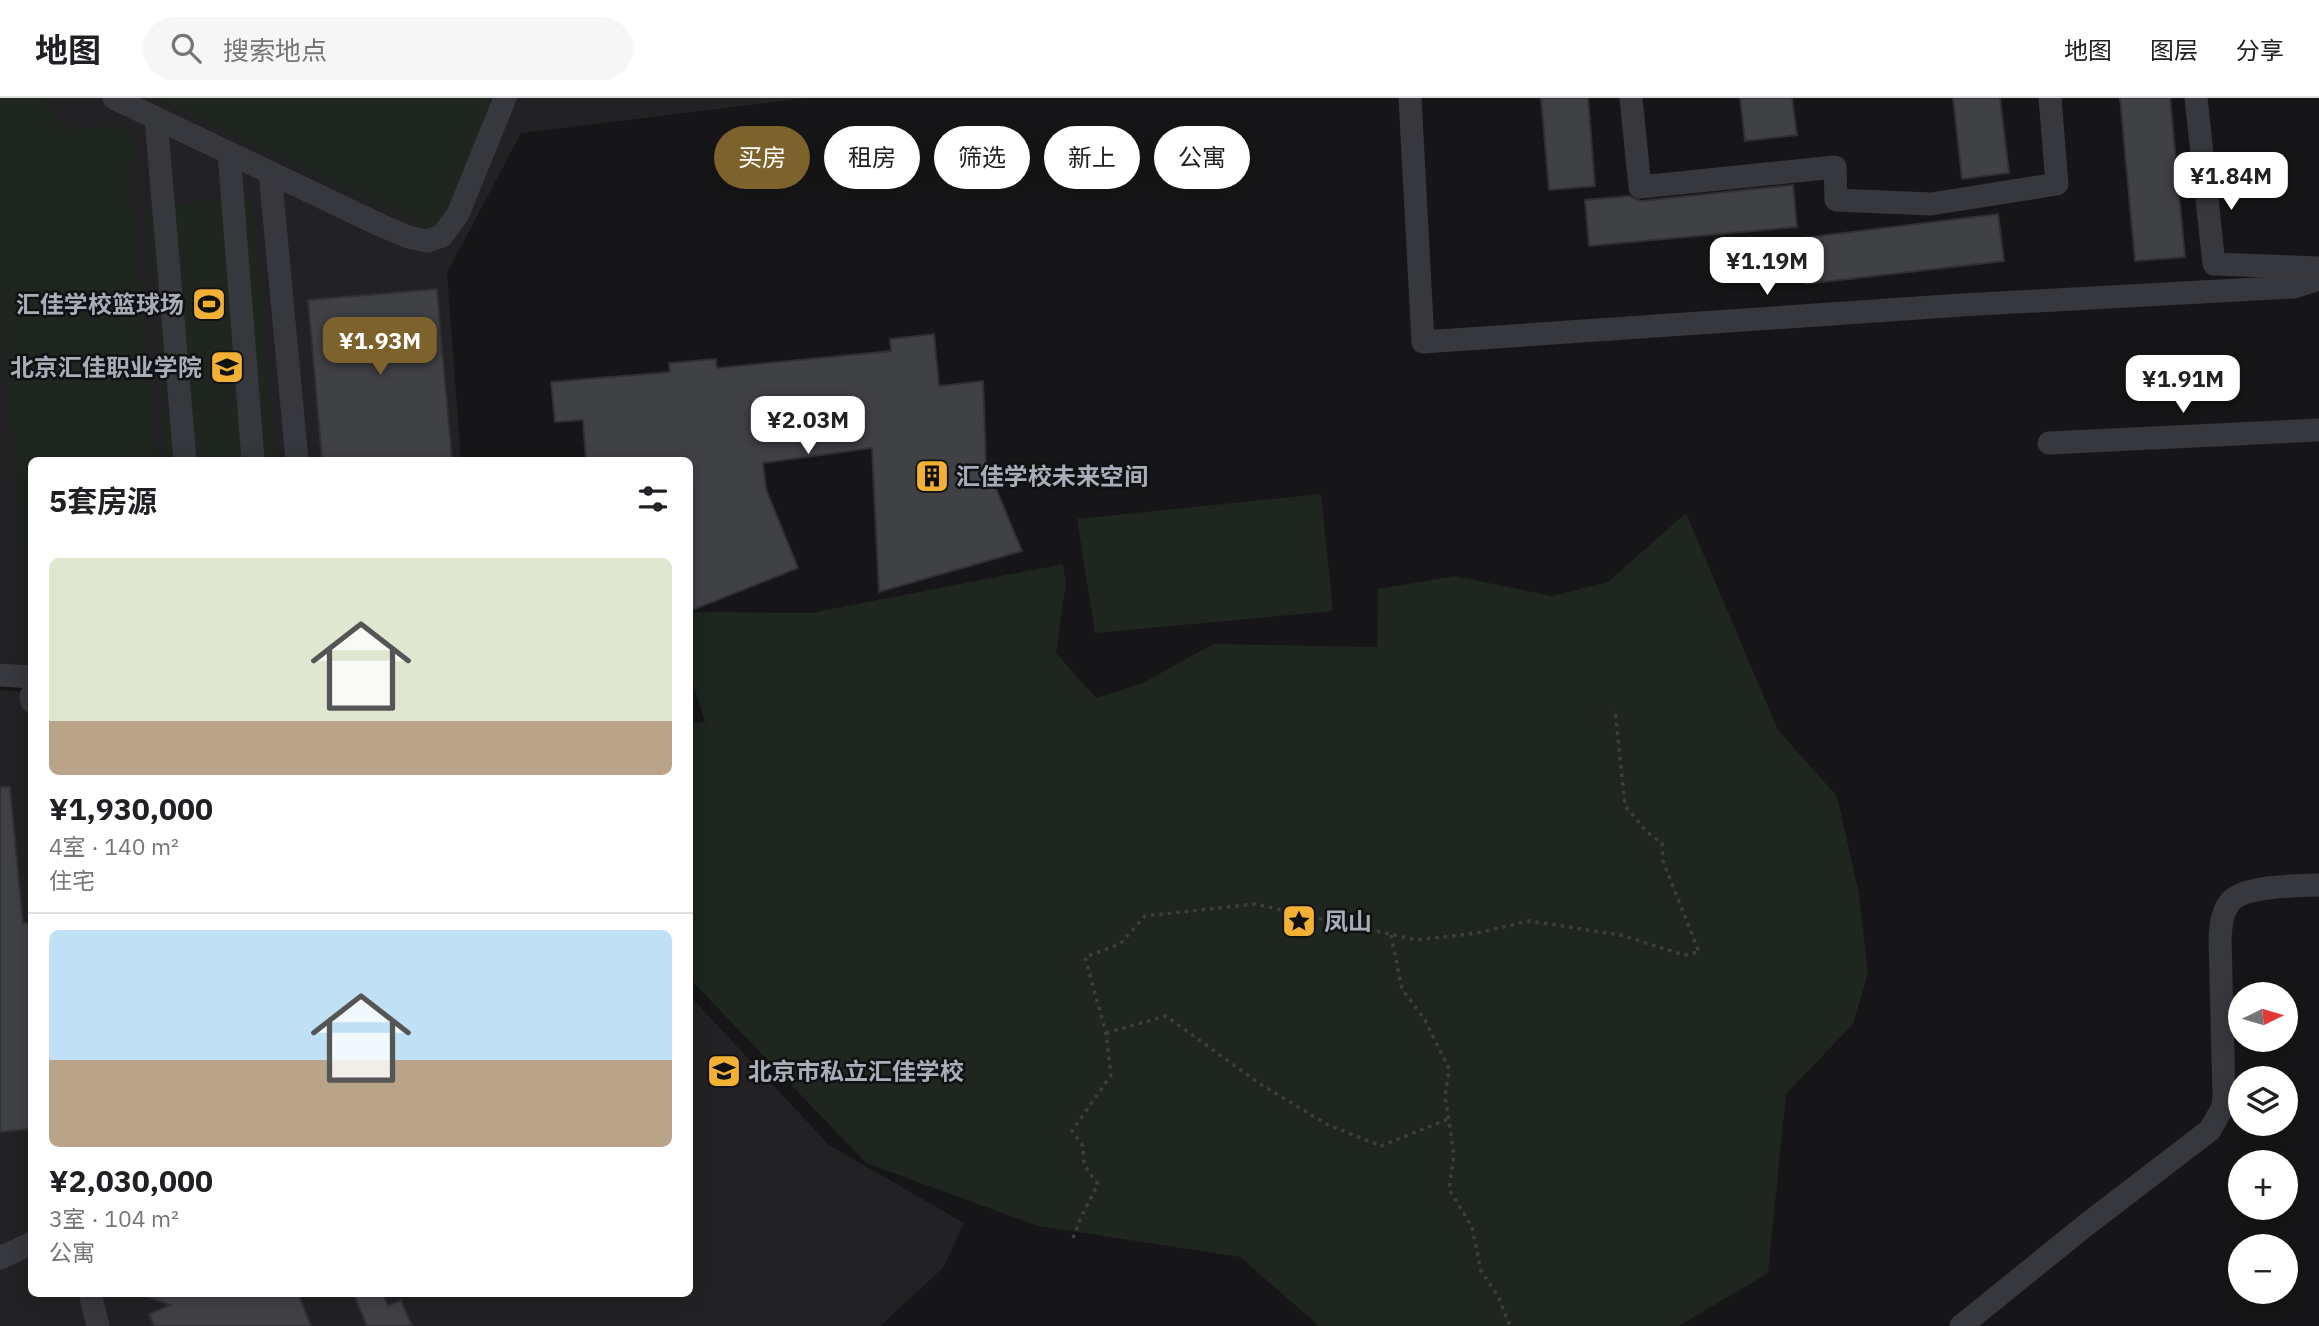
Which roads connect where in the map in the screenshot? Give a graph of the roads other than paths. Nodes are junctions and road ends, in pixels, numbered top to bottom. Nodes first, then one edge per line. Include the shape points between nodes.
1 (114, 98) edge
2 (505, 98) edge
3 (1410, 98) edge
4 (1631, 98) edge
5 (2050, 98) edge
6 (2196, 98) edge
7 (156, 118) junction
8 (229, 153) junction
9 (270, 172) junction
10 (2319, 268) edge
11 (2319, 279) edge
12 (2319, 430) edge
13 (2049, 443) dead end
14 (185, 457) edge
15 (253, 457) edge
16 (297, 457) edge
17 (0, 675) edge
18 (28, 677) edge
19 (2319, 885) edge
20 (28, 1245) edge
21 (0, 1258) edge
22 (91, 1297) edge
23 (98, 1326) edge
24 (1961, 1326) edge

1 - 7 street
2 - 9 street via 458,214 442,236 427,241 398,233
3 - 11 street via 1423,342 2294,287
4 - 5 street via 1640,187 1835,167 1836,200 1931,204 2057,184
6 - 10 street via 2214,264
7 - 8 street
7 - 14 street
8 - 9 street
8 - 15 street
9 - 16 street
12 - 13 street
17 - 18 street
19 - 24 street via 2255,890 2232,899 2222,917 2224,1095 2223,1107 2210,1130
20 - 21 street
22 - 23 street

